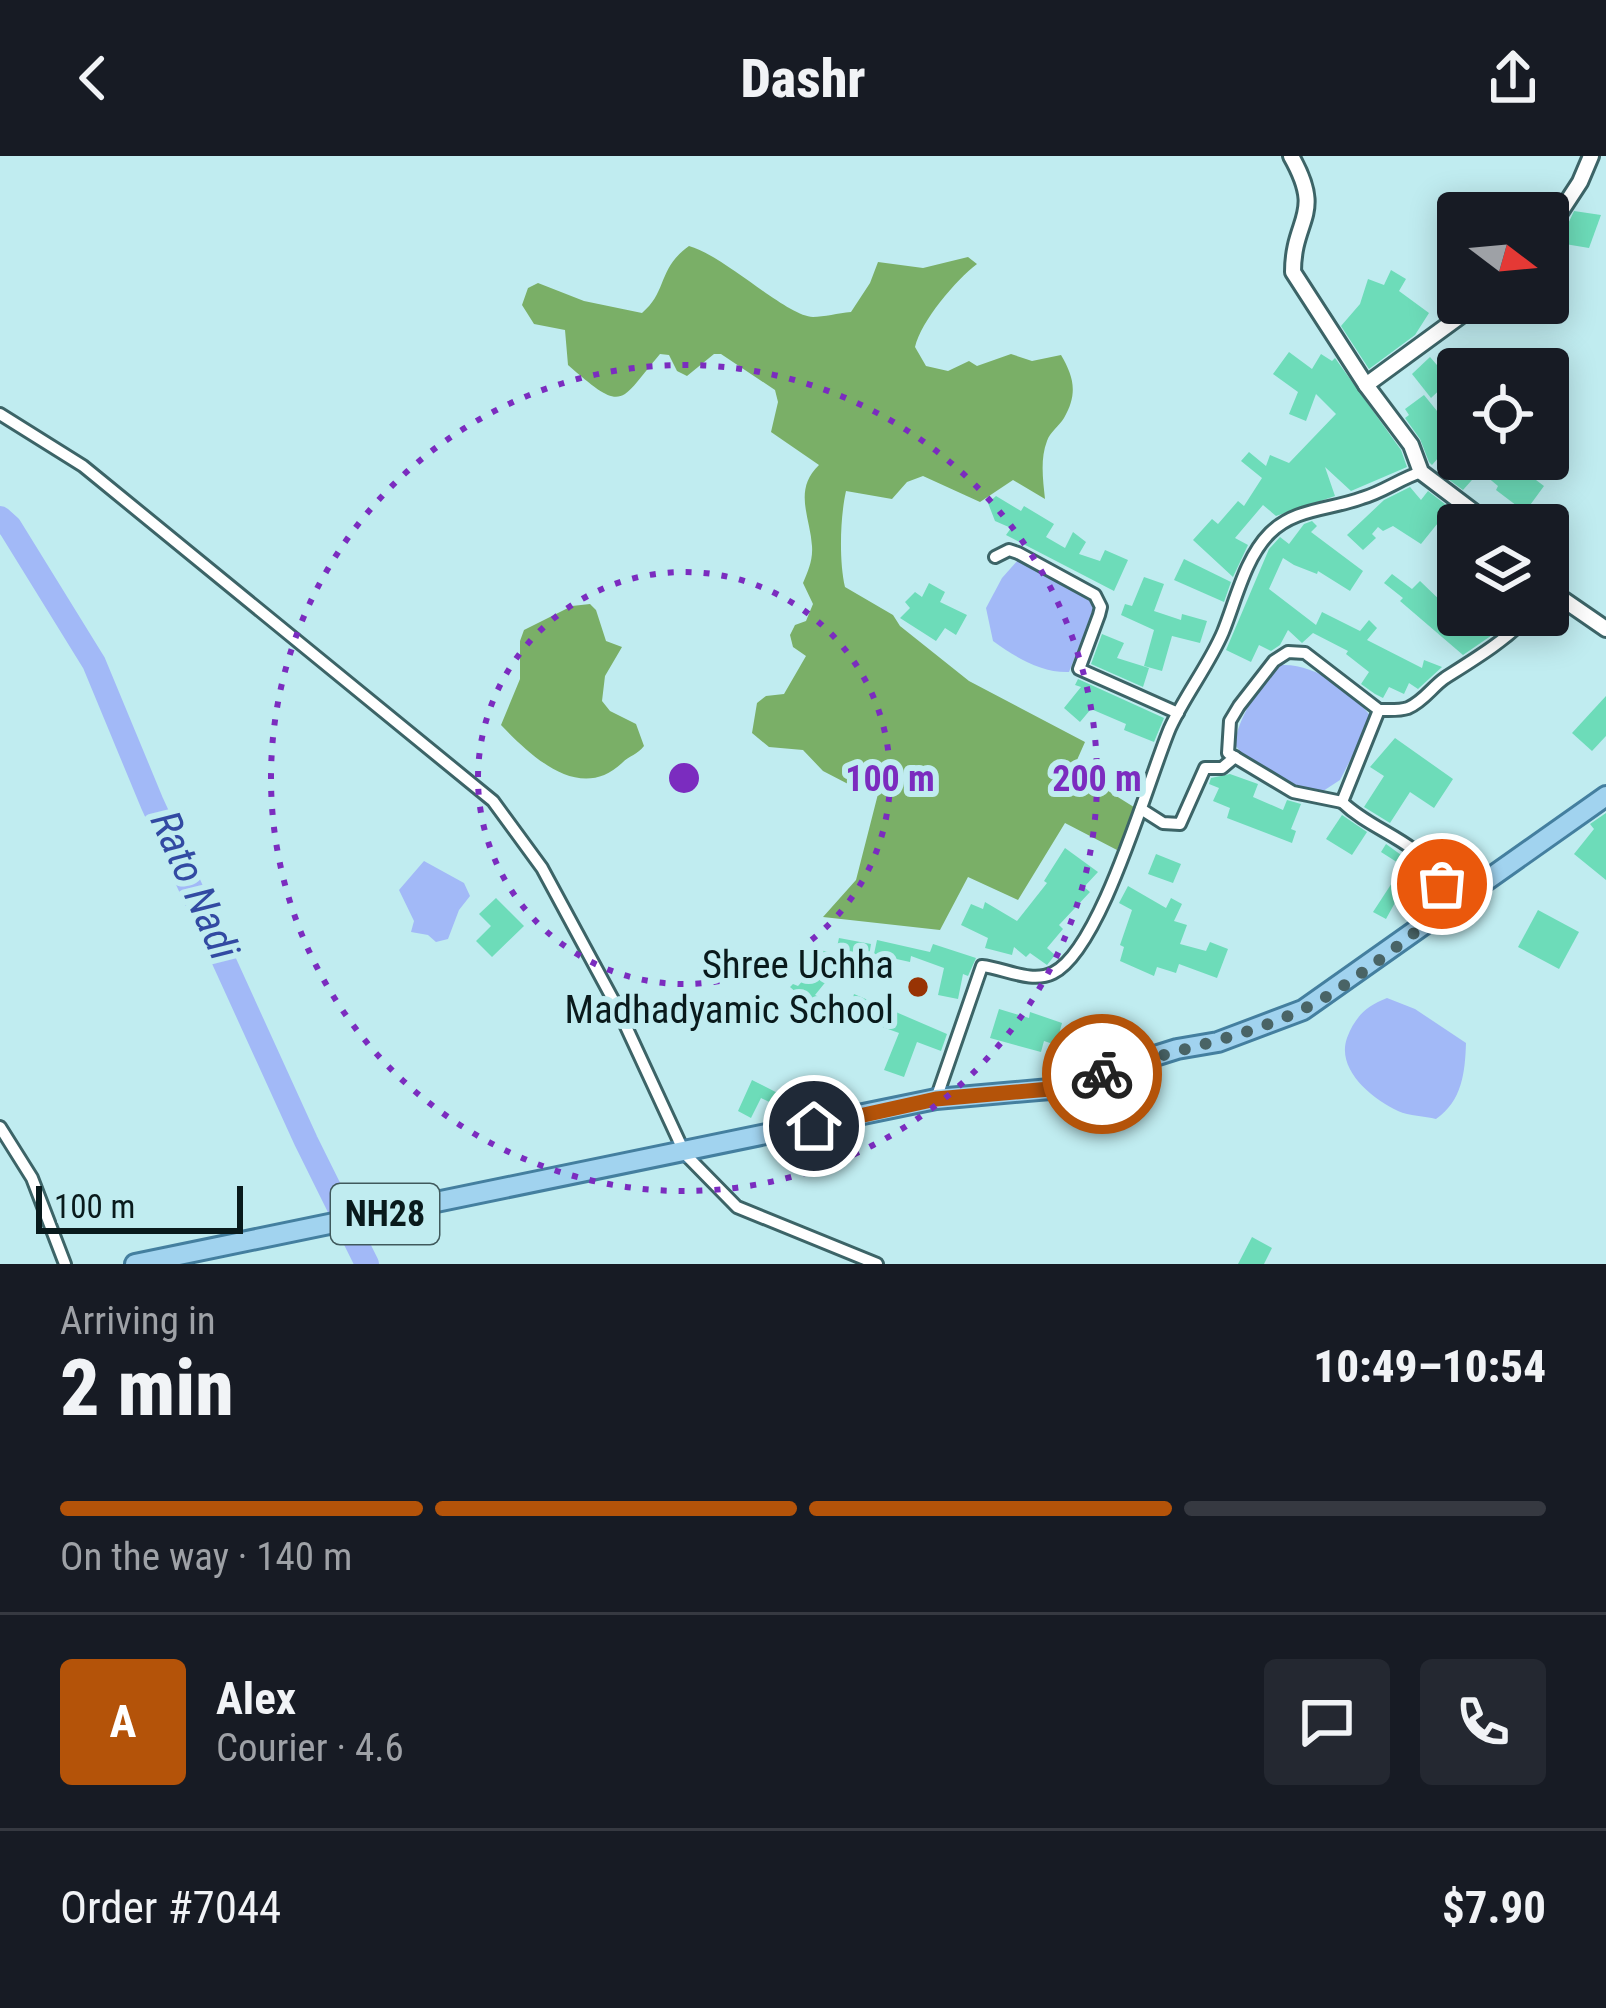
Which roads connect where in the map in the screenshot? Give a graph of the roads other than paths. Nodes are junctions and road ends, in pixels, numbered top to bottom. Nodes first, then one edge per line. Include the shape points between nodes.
1 (1292, 156) edge
2 (1591, 156) edge
3 (1569, 199) edge
4 (1449, 324) edge
5 (1366, 385) junction
6 (0, 414) edge
7 (1420, 472) junction
8 (1463, 504) edge
9 (995, 557) dead end
10 (1569, 606) edge
11 (1606, 629) edge
12 (1508, 636) edge
13 (1379, 710) junction
14 (1178, 712) junction
15 (1235, 757) junction
16 (1606, 796) edge
17 (1342, 802) junction
18 (1142, 809) junction
19 (1453, 904) junction
20 (936, 1099) junction
21 (0, 1127) edge
22 (685, 1154) junction
23 (65, 1264) edge
24 (135, 1264) edge
25 (877, 1264) edge

1 - 5 street via 1308,185 1293,272
2 - 3 street
4 - 5 street
5 - 7 street via 1411,445
6 - 22 street via 83,466 493,801 542,868
7 - 8 street
7 - 14 street via 1360,499 1288,516 1269,533
9 - 14 street via 1018,553 1095,595 1099,615 1079,670
10 - 11 street
12 - 13 street via 1418,702
13 - 15 street via 1305,653 1288,652 1230,721 1228,753
13 - 17 street
14 - 18 street
15 - 17 street via 1292,792
15 - 18 street via 1205,768 1180,824 1163,824
16 - 19 main road, NH28
17 - 19 street via 1412,848
18 - 20 street via 1099,914 1062,967 1043,976 982,966
19 - 20 main road, NH28 via 1303,1010 1050,1089
20 - 22 main road, NH28
21 - 23 street via 32,1178
22 - 24 main road, NH28
22 - 25 street via 736,1207

